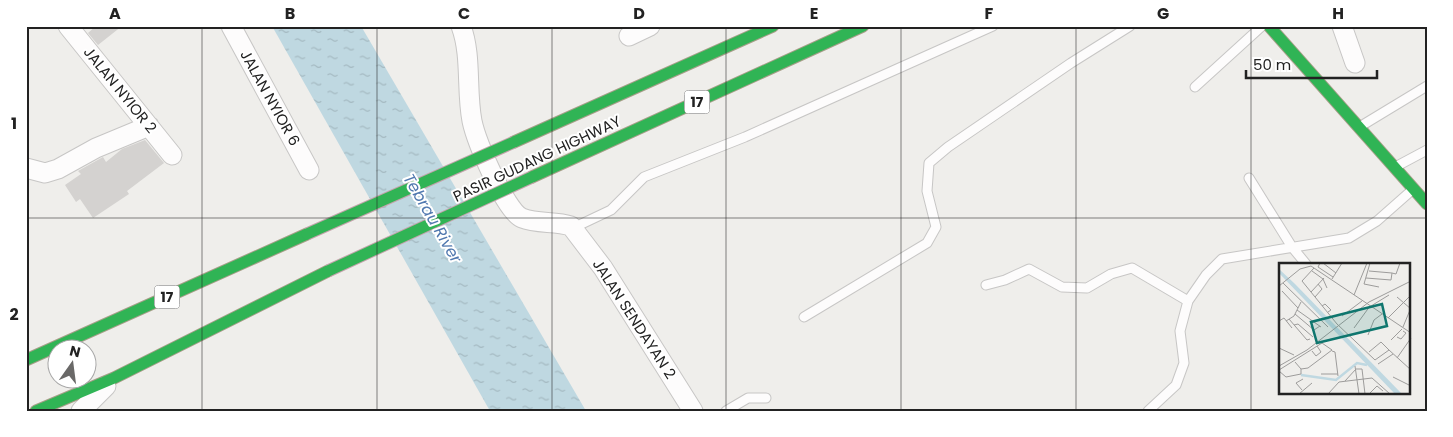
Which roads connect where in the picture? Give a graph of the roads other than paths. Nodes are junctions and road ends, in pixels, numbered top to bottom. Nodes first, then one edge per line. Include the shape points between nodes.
1 (68, 26) edge
2 (231, 26) edge
3 (461, 26) edge
4 (650, 26) edge
5 (773, 26) edge
6 (863, 26) edge
7 (993, 26) edge
8 (1130, 26) edge
9 (1262, 26) edge
10 (1269, 26) edge
11 (1342, 26) edge
12 (629, 36) dead end
13 (1355, 63) dead end
14 (1427, 86) edge
15 (1195, 87) dead end
16 (149, 126) junction
17 (1359, 127) junction
18 (1427, 150) edge
19 (172, 155) dead end
20 (26, 168) edge
21 (1395, 168) junction
22 (309, 170) dead end
23 (1249, 178) dead end
24 (1414, 189) junction
25 (1427, 204) edge
26 (573, 228) junction
27 (1292, 247) junction
28 (1305, 263) edge
29 (986, 285) dead end
30 (1188, 301) junction
31 (804, 317) dead end
32 (26, 360) edge
33 (114, 378) junction
34 (766, 398) dead end
35 (36, 411) edge
36 (82, 411) edge
37 (693, 411) edge
38 (726, 411) edge
39 (1148, 411) edge

1 - 16 street, JALAN NYIOR 2
2 - 22 street, JALAN NYIOR 6
3 - 26 street via 470,77 472,121 491,172 514,213 522,218 567,224
4 - 12 street
5 - 32 main road, PASIR GUDANG HIGHWAY / 17, bridge
6 - 33 main road, PASIR GUDANG HIGHWAY / 17, bridge via 328,271
7 - 26 lane via 745,137 644,176 612,210
8 - 31 lane via 1071,63 929,163 927,191 936,227 927,243
9 - 15 lane
10 - 17 main road
11 - 13 street
14 - 17 lane
16 - 19 street, JALAN NYIOR 2
16 - 20 street via 96,148 58,169 45,173
17 - 21 main road
18 - 21 lane
21 - 24 main road
23 - 27 lane
24 - 25 main road
24 - 27 lane via 1377,221 1349,238
26 - 37 street, JALAN SENDAYAN 2 via 604,268
27 - 28 lane
27 - 30 lane via 1222,260
29 - 30 lane via 1029,269 1062,287 1087,288 1111,274 1132,268
30 - 39 lane via 1180,331 1184,363 1176,385
33 - 35 main road, PASIR GUDANG HIGHWAY / 17
33 - 36 street
34 - 38 lane via 748,398

